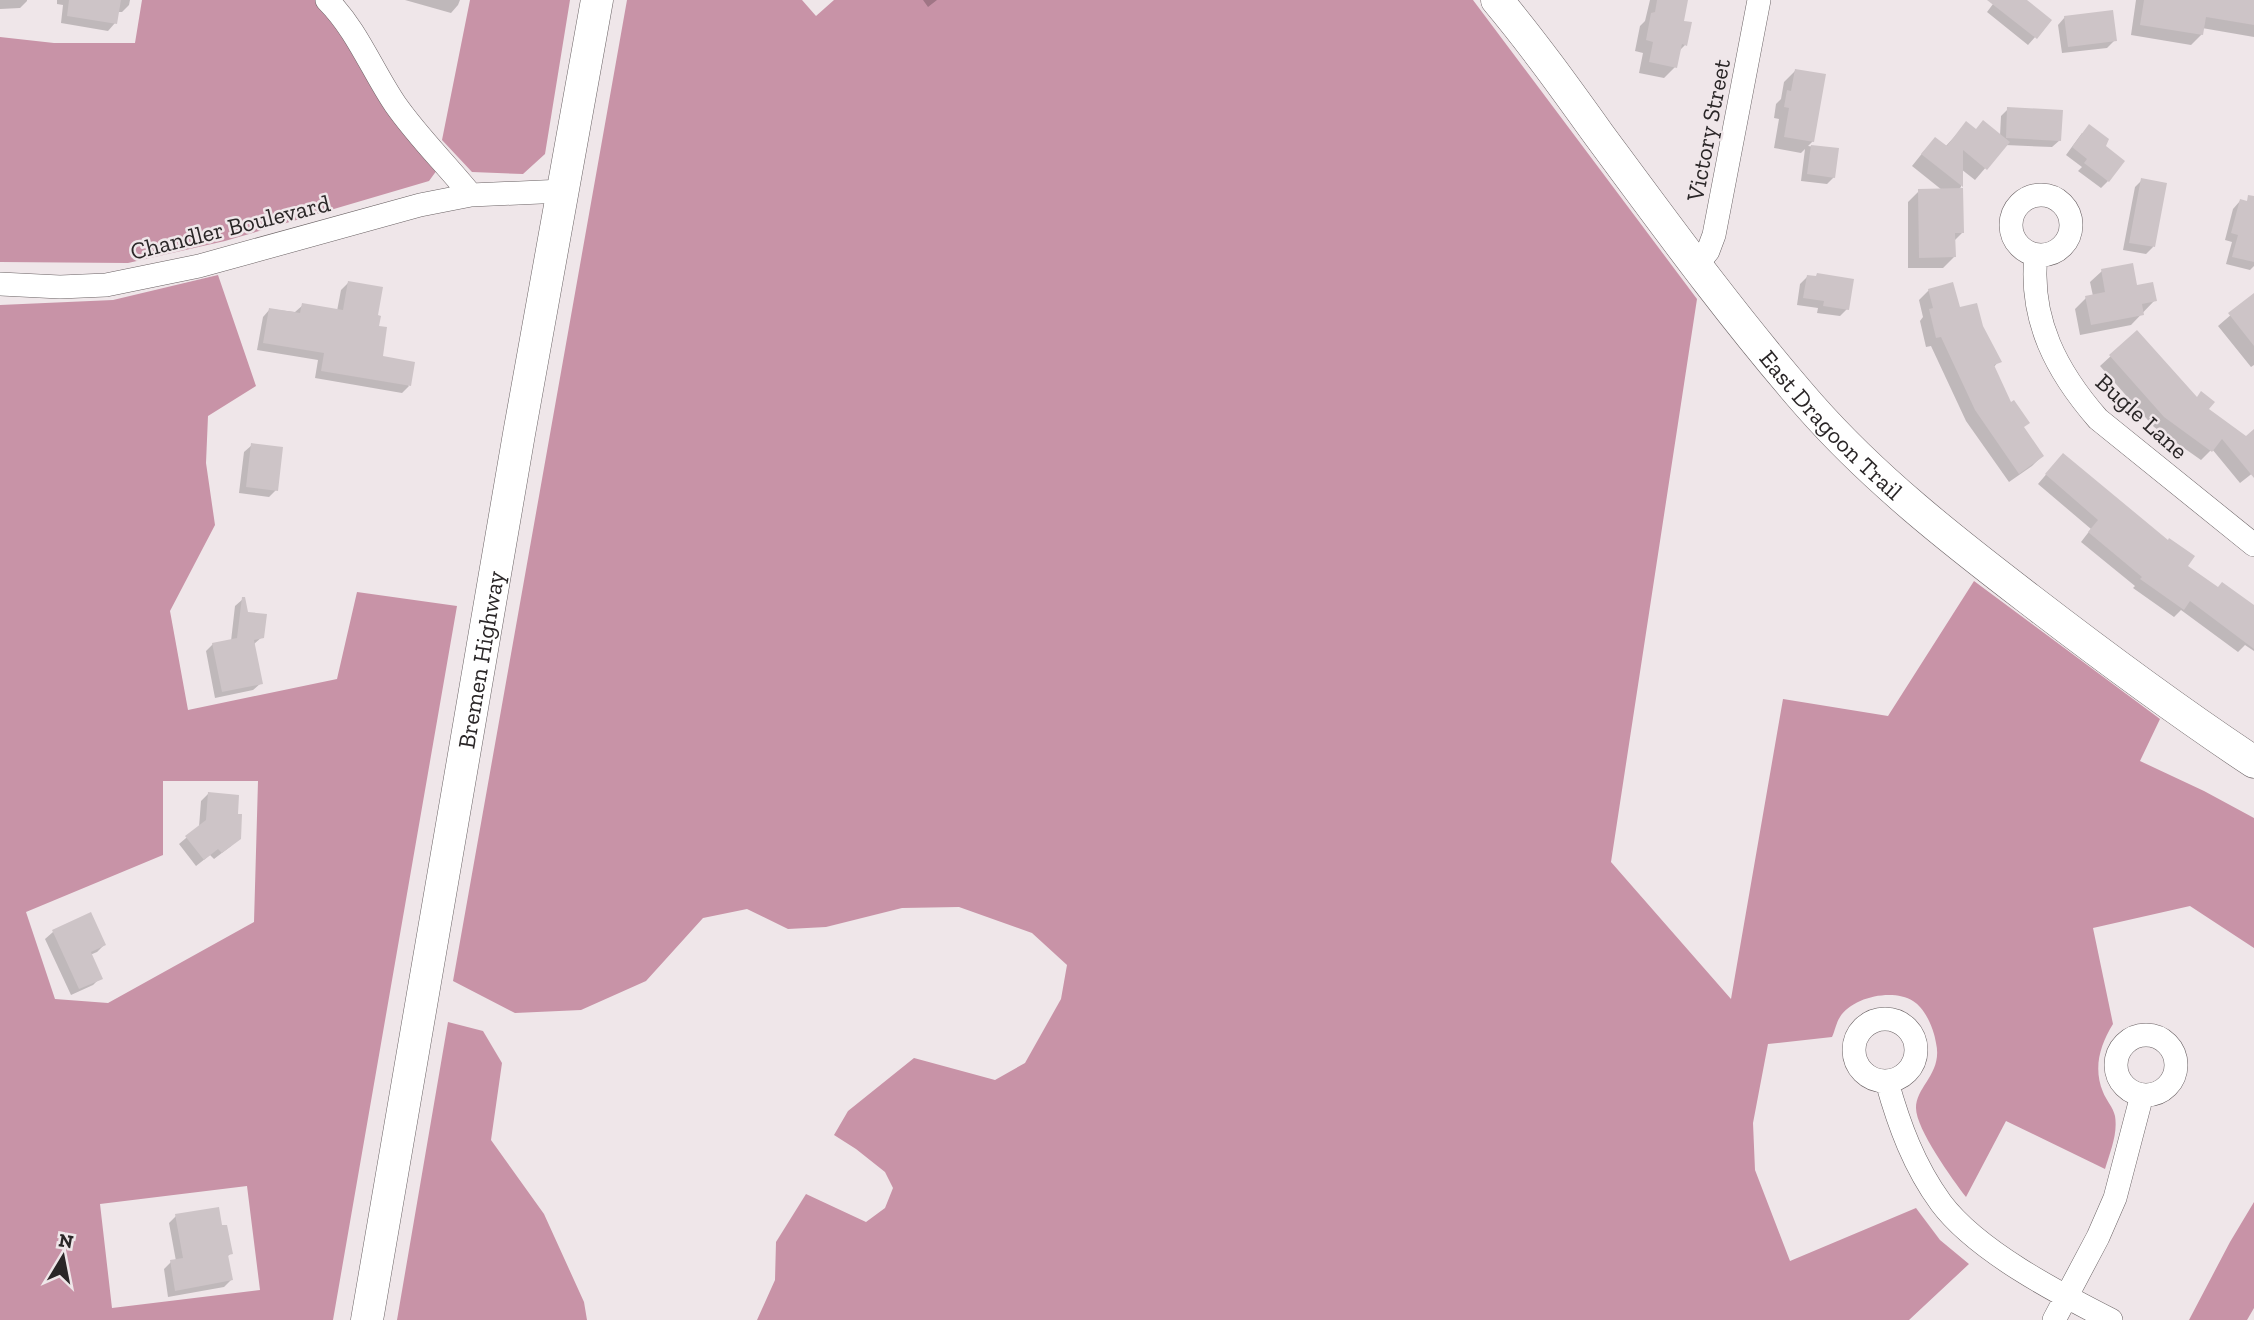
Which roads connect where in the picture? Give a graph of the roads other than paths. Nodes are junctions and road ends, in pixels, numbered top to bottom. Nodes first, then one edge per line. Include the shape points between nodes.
1 (327, 0) edge
2 (597, 0) edge
3 (1497, 0) edge
4 (1759, 0) edge
5 (563, 191) junction
6 (471, 195) junction
7 (2036, 255) dead end
8 (1696, 266) junction
9 (0, 284) edge
10 (2254, 545) edge
11 (2254, 762) edge
12 (1887, 1082) dead end
13 (2142, 1095) dead end
14 (2066, 1297) junction
15 (367, 1320) edge
16 (2054, 1320) edge
17 (2111, 1320) edge

1 - 6 street via 413,128
2 - 5 main road, Bremen Highway
3 - 8 main road, East Dragoon Trail
4 - 8 street, Victory Street via 1714,235
5 - 6 street, Chandler Boulevard
5 - 15 main road, Bremen Highway
6 - 9 street, Chandler Boulevard via 150,277 106,285
7 - 10 street, Bugle Lane via 2034,278 2047,341 2077,395 2098,419
8 - 11 main road, East Dragoon Trail via 1809,405 1910,504 2090,646
12 - 14 street via 1902,1133 1942,1204 2004,1259
13 - 14 street via 2115,1198
14 - 16 street
14 - 17 street

